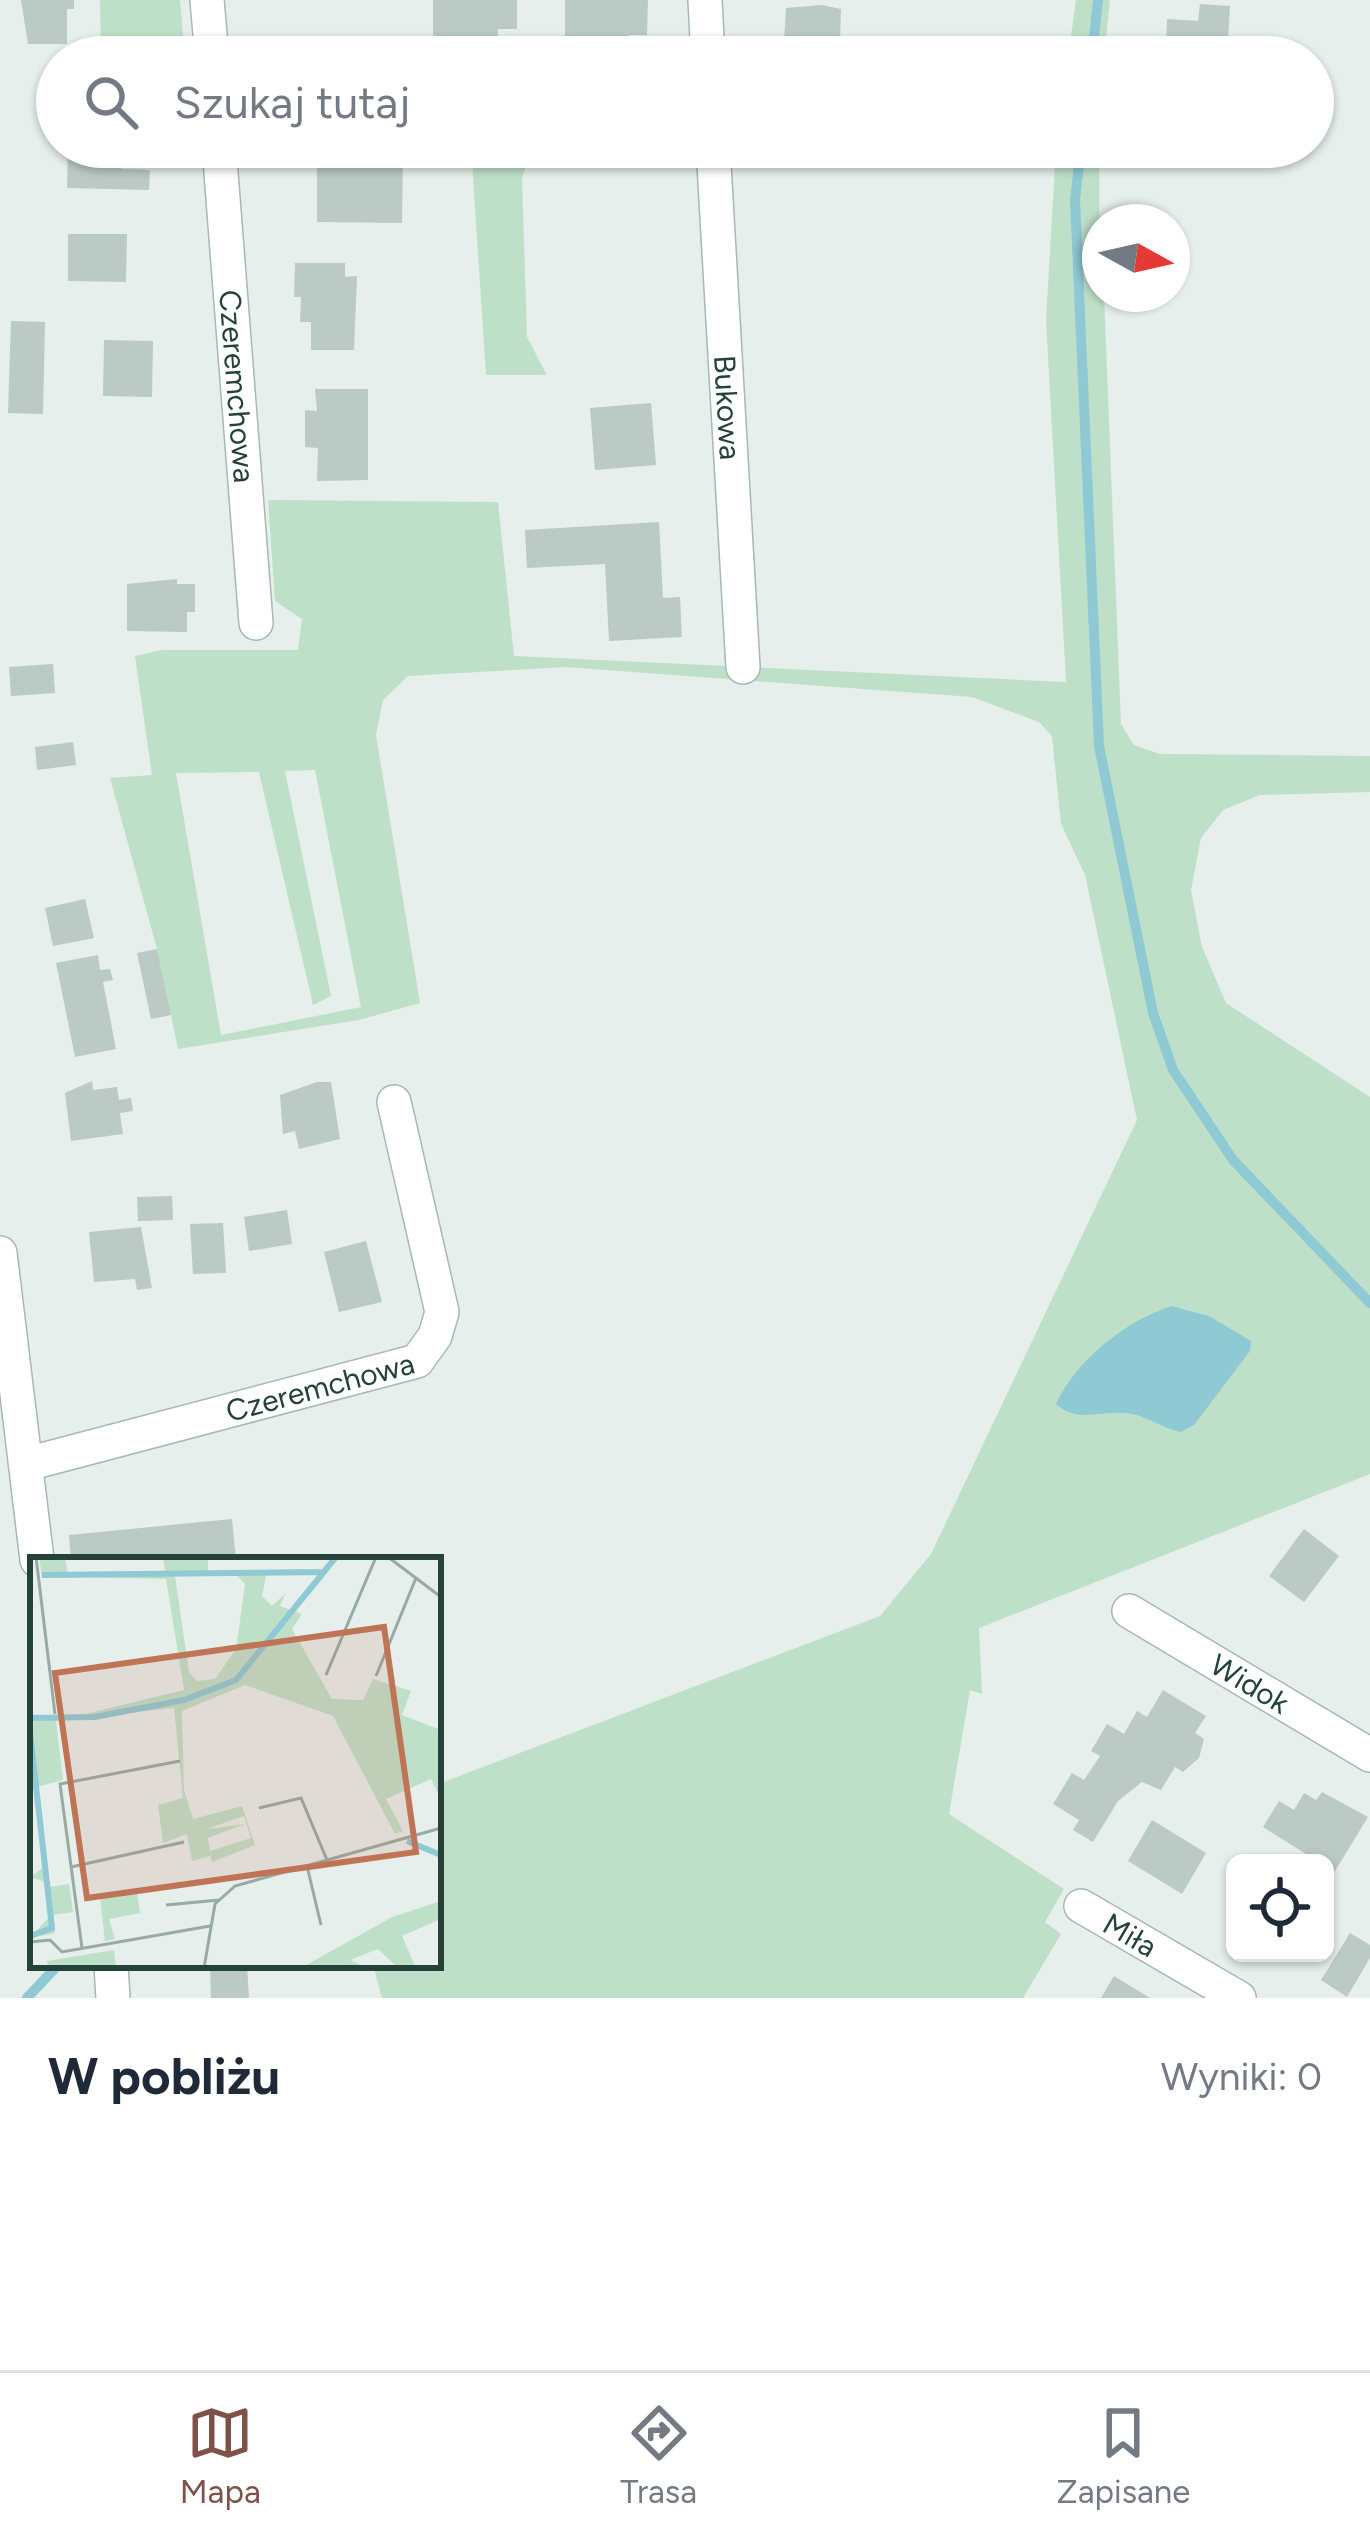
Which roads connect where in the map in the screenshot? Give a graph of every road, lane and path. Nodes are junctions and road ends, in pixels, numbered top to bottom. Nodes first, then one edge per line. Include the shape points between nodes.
1 (207, 0) edge
2 (705, 0) edge
3 (210, 36) edge
4 (707, 36) edge
5 (221, 168) edge
6 (714, 168) edge
7 (256, 623) dead end
8 (743, 668) dead end
9 (394, 1102) dead end
10 (0, 1253) edge
11 (5, 1337) edge
12 (27, 1464) junction
13 (37, 1557) edge
14 (1129, 1611) dead end
15 (1370, 1756) edge
16 (1081, 1906) dead end
17 (111, 1968) edge
18 (113, 1998) edge
19 (1239, 1998) edge

1 - 3 street
2 - 4 street
5 - 7 street, Czeremchowa
6 - 8 street, Bukowa
9 - 12 street, Czeremchowa via 442,1312 417,1361
10 - 11 street
11 - 12 street
12 - 13 street
14 - 15 street, Widok
16 - 19 street, Miła
17 - 18 street

